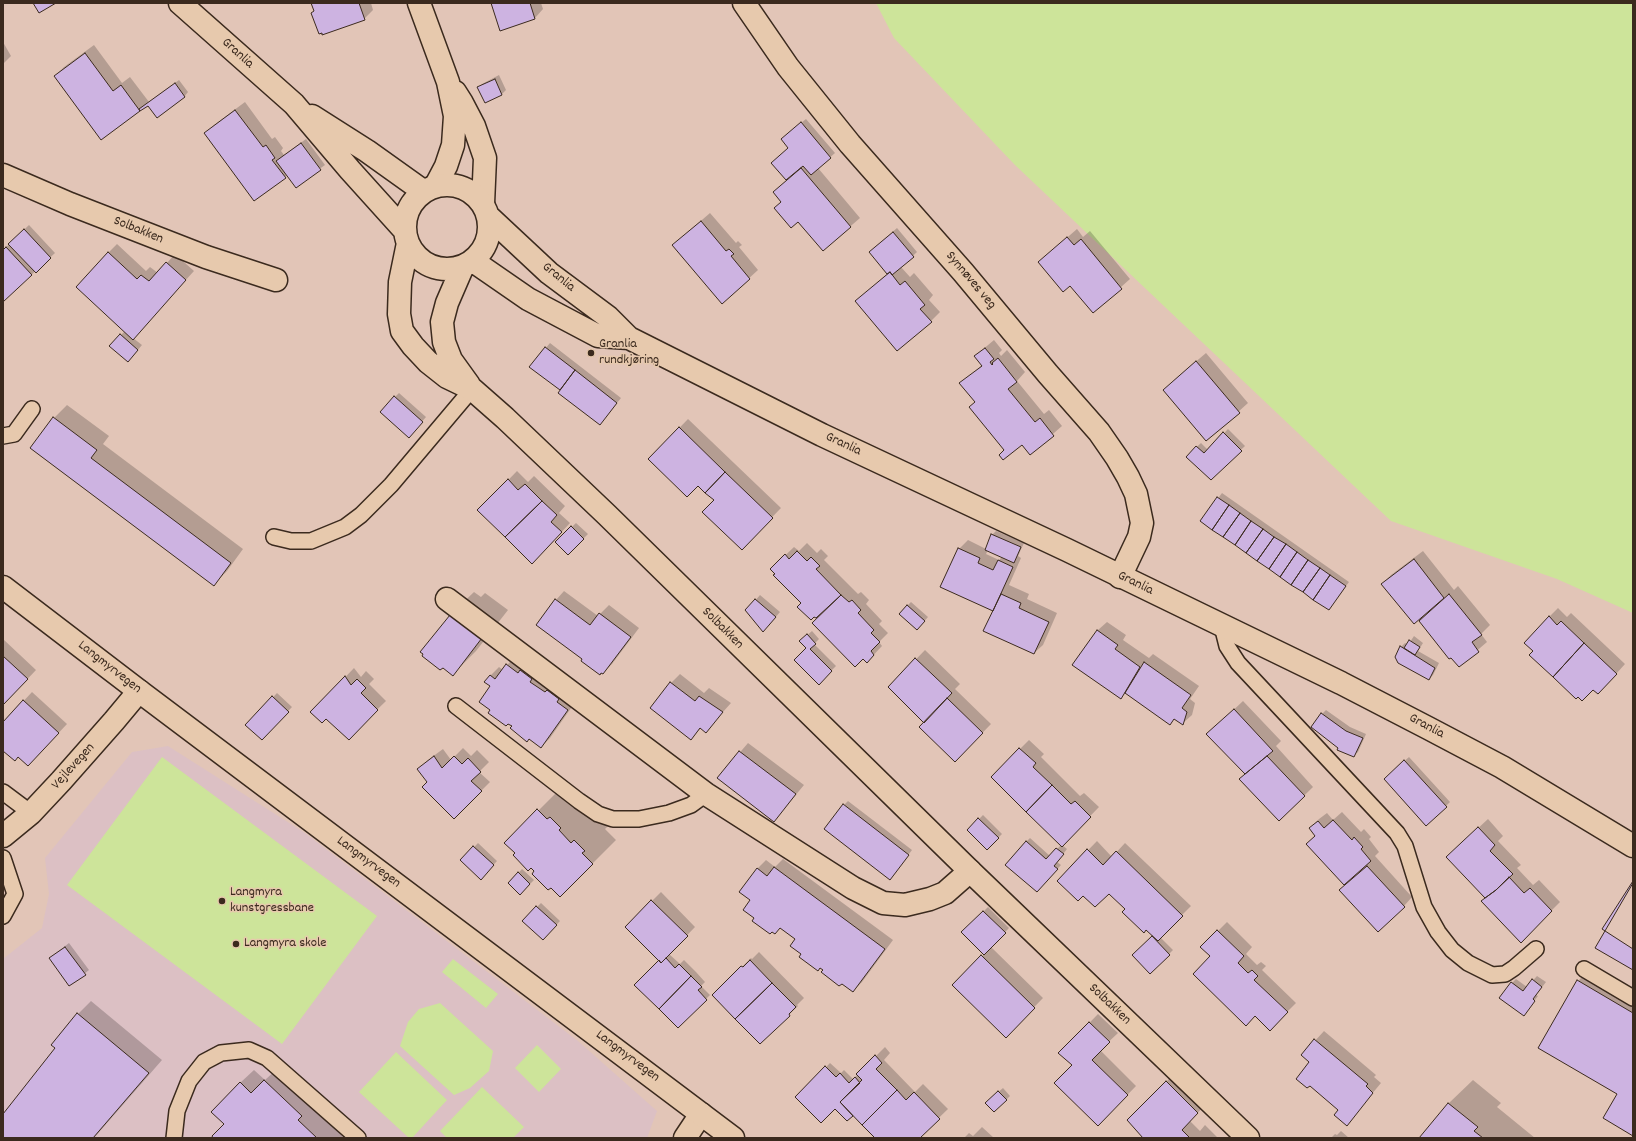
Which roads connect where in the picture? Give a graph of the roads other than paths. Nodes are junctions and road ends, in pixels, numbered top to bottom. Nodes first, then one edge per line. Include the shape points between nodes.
1 (180, 3) edge
2 (419, 3) edge
3 (744, 3) edge
4 (448, 82) junction
5 (294, 104) junction
6 (3, 175) edge
7 (429, 188) junction
8 (486, 210) junction
9 (406, 237) junction
10 (468, 263) junction
11 (276, 280) dead end
12 (629, 338) junction
13 (472, 389) junction
14 (32, 409) dead end
15 (3, 436) edge
16 (274, 537) dead end
17 (1120, 577) junction
18 (3, 587) edge
19 (447, 599) dead end
20 (1222, 626) junction
21 (139, 691) junction
22 (456, 706) dead end
23 (3, 792) edge
24 (706, 794) junction
25 (31, 813) junction
26 (3, 836) edge
27 (1633, 846) edge
28 (3, 858) edge
29 (970, 871) junction
30 (3, 916) edge
31 (1536, 949) dead end
32 (1584, 969) dead end
33 (1633, 998) edge
34 (701, 1114) junction
35 (174, 1138) edge
36 (358, 1138) edge
37 (685, 1138) edge
38 (733, 1138) edge
39 (1248, 1138) edge

1 - 5 street, Granlia
2 - 4 street
3 - 17 street, Synnøves veg via 788,67 850,144 963,272 1099,432 1117,458 1136,494 1142,523 1139,537
4 - 7 street via 455,116 453,145 446,166
4 - 8 street via 474,126 485,158
5 - 7 street, Granlia
5 - 9 street, Granlia
6 - 11 street, Solbakken via 206,257
7 - 8 street, Granlia via 450,184 463,187 474,194
7 - 9 street via 412,202 406,216
8 - 10 street via 490,228 487,241 482,252
8 - 12 street, Granlia via 549,273 608,317
9 - 10 street, Granlia via 417,257 431,266 447,269
9 - 13 street, Solbakken via 400,282 399,314 402,331 428,362 447,377
10 - 12 street, Granlia via 528,299 598,336
10 - 13 street, Solbakken via 447,303 442,322 444,342 451,360
12 - 17 street, Granlia via 822,435
13 - 16 lane via 391,485 345,527 311,541 291,541
13 - 29 street, Solbakken via 607,515
14 - 15 lane via 14,434
17 - 20 street, Granlia
18 - 21 street, Langmyrvegen
19 - 24 street
20 - 27 street, Granlia via 1428,728 1502,768
20 - 31 lane via 1227,646 1238,663 1397,833 1405,846 1424,907 1452,950 1468,963 1492,976 1505,974
21 - 25 street, Vejlevegen
21 - 34 street, Langmyrvegen
22 - 24 lane via 598,814 613,819 639,819 669,813 691,804
23 - 25 lane
24 - 29 street via 853,888 883,903 905,905 930,899 946,893
25 - 26 street, Vejlevegen
28 - 30 lane via 14,894
29 - 39 street, Solbakken
32 - 33 lane
34 - 37 street
34 - 38 street, Langmyrvegen
35 - 36 lane via 177,1111 189,1081 204,1062 221,1053 249,1050 267,1058

